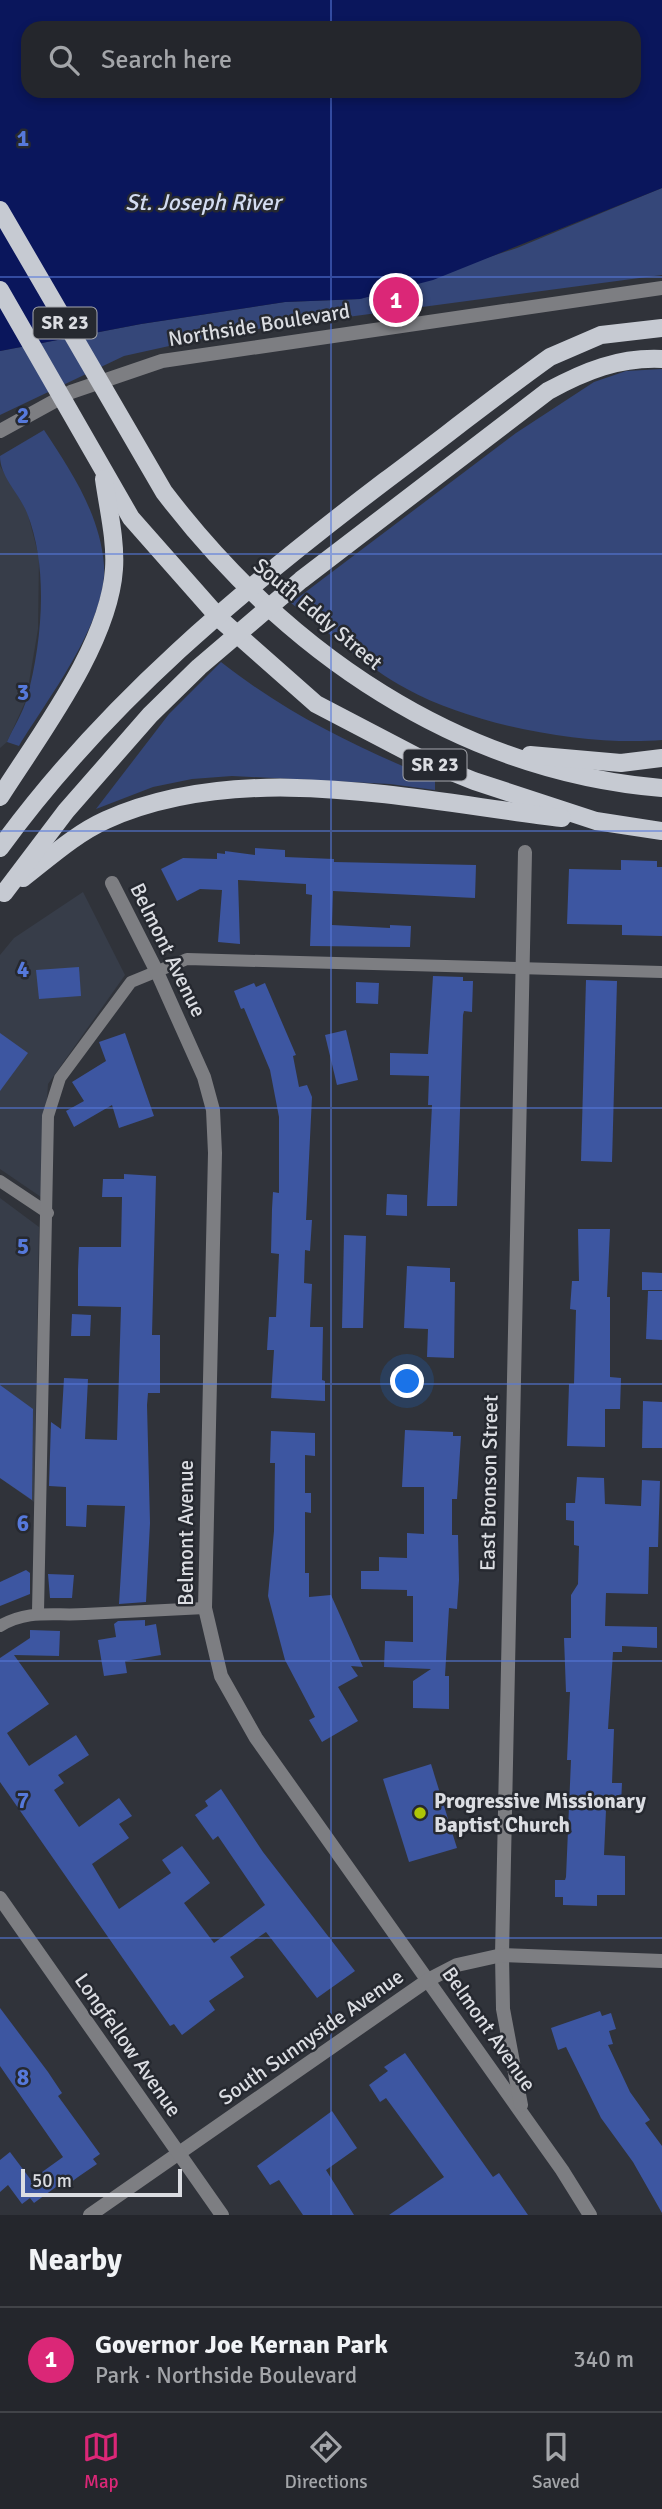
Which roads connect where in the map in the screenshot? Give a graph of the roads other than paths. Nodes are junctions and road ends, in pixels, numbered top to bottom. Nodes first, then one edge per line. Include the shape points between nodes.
1 (0, 210) edge
2 (662, 288) edge
3 (0, 290) edge
4 (662, 328) edge
5 (662, 359) edge
6 (0, 430) edge
7 (98, 465) junction
8 (499, 751) junction
9 (662, 758) edge
10 (662, 788) edge
11 (0, 797) edge
12 (596, 821) junction
13 (662, 831) edge
14 (0, 848) edge
15 (525, 852) dead end
16 (112, 883) dead end
17 (522, 969) junction
18 (157, 972) junction
19 (662, 972) edge
20 (0, 1181) edge
21 (48, 1213) junction
22 (205, 1608) junction
23 (38, 1612) junction
24 (0, 1626) edge
25 (0, 1898) edge
26 (502, 1955) junction
27 (662, 1961) edge
28 (428, 1979) junction
29 (522, 2112) junction
30 (179, 2154) junction
31 (90, 2215) edge
32 (222, 2215) edge
33 (590, 2215) edge

1 - 8 main road, South Eddy Street / SR 23 via 130,436 187,522 256,596 372,689 433,723
2 - 6 street, Northside Boulevard via 162,361 71,392
3 - 7 main road, SR 23
4 - 14 main road via 601,335 550,357 278,563 143,682 80,748
5 - 12 main road via 589,369 548,391 301,580 150,715 56,823 4,893 104,821 158,800 214,790 403,797
7 - 11 main road via 114,568 101,625
7 - 12 main road, SR 23 via 158,551 221,620 316,704 427,762
8 - 9 main road via 621,763
8 - 10 main road, South Eddy Street / SR 23 via 558,772
12 - 13 main road, SR 23
15 - 17 street, East Bronson Street
16 - 18 street, Belmont Avenue
17 - 18 lane via 187,959
17 - 19 lane
17 - 26 street, East Bronson Street
18 - 21 lane via 131,982 79,1048 56,1087 48,1116
18 - 22 street, Belmont Avenue via 204,1077 213,1110
20 - 21 lane
21 - 23 lane
22 - 23 lane via 77,1615
22 - 28 street, Belmont Avenue via 221,1676 238,1709
23 - 24 lane
25 - 30 street, Longfellow Avenue
26 - 27 street, South Sunnyside Avenue
26 - 28 street, South Sunnyside Avenue via 457,1965
26 - 29 street, East Bronson Street via 503,2009
28 - 29 street, Belmont Avenue
28 - 30 street, South Sunnyside Avenue
29 - 33 street, Belmont Avenue
30 - 31 street, South Sunnyside Avenue
30 - 32 street, Longfellow Avenue

